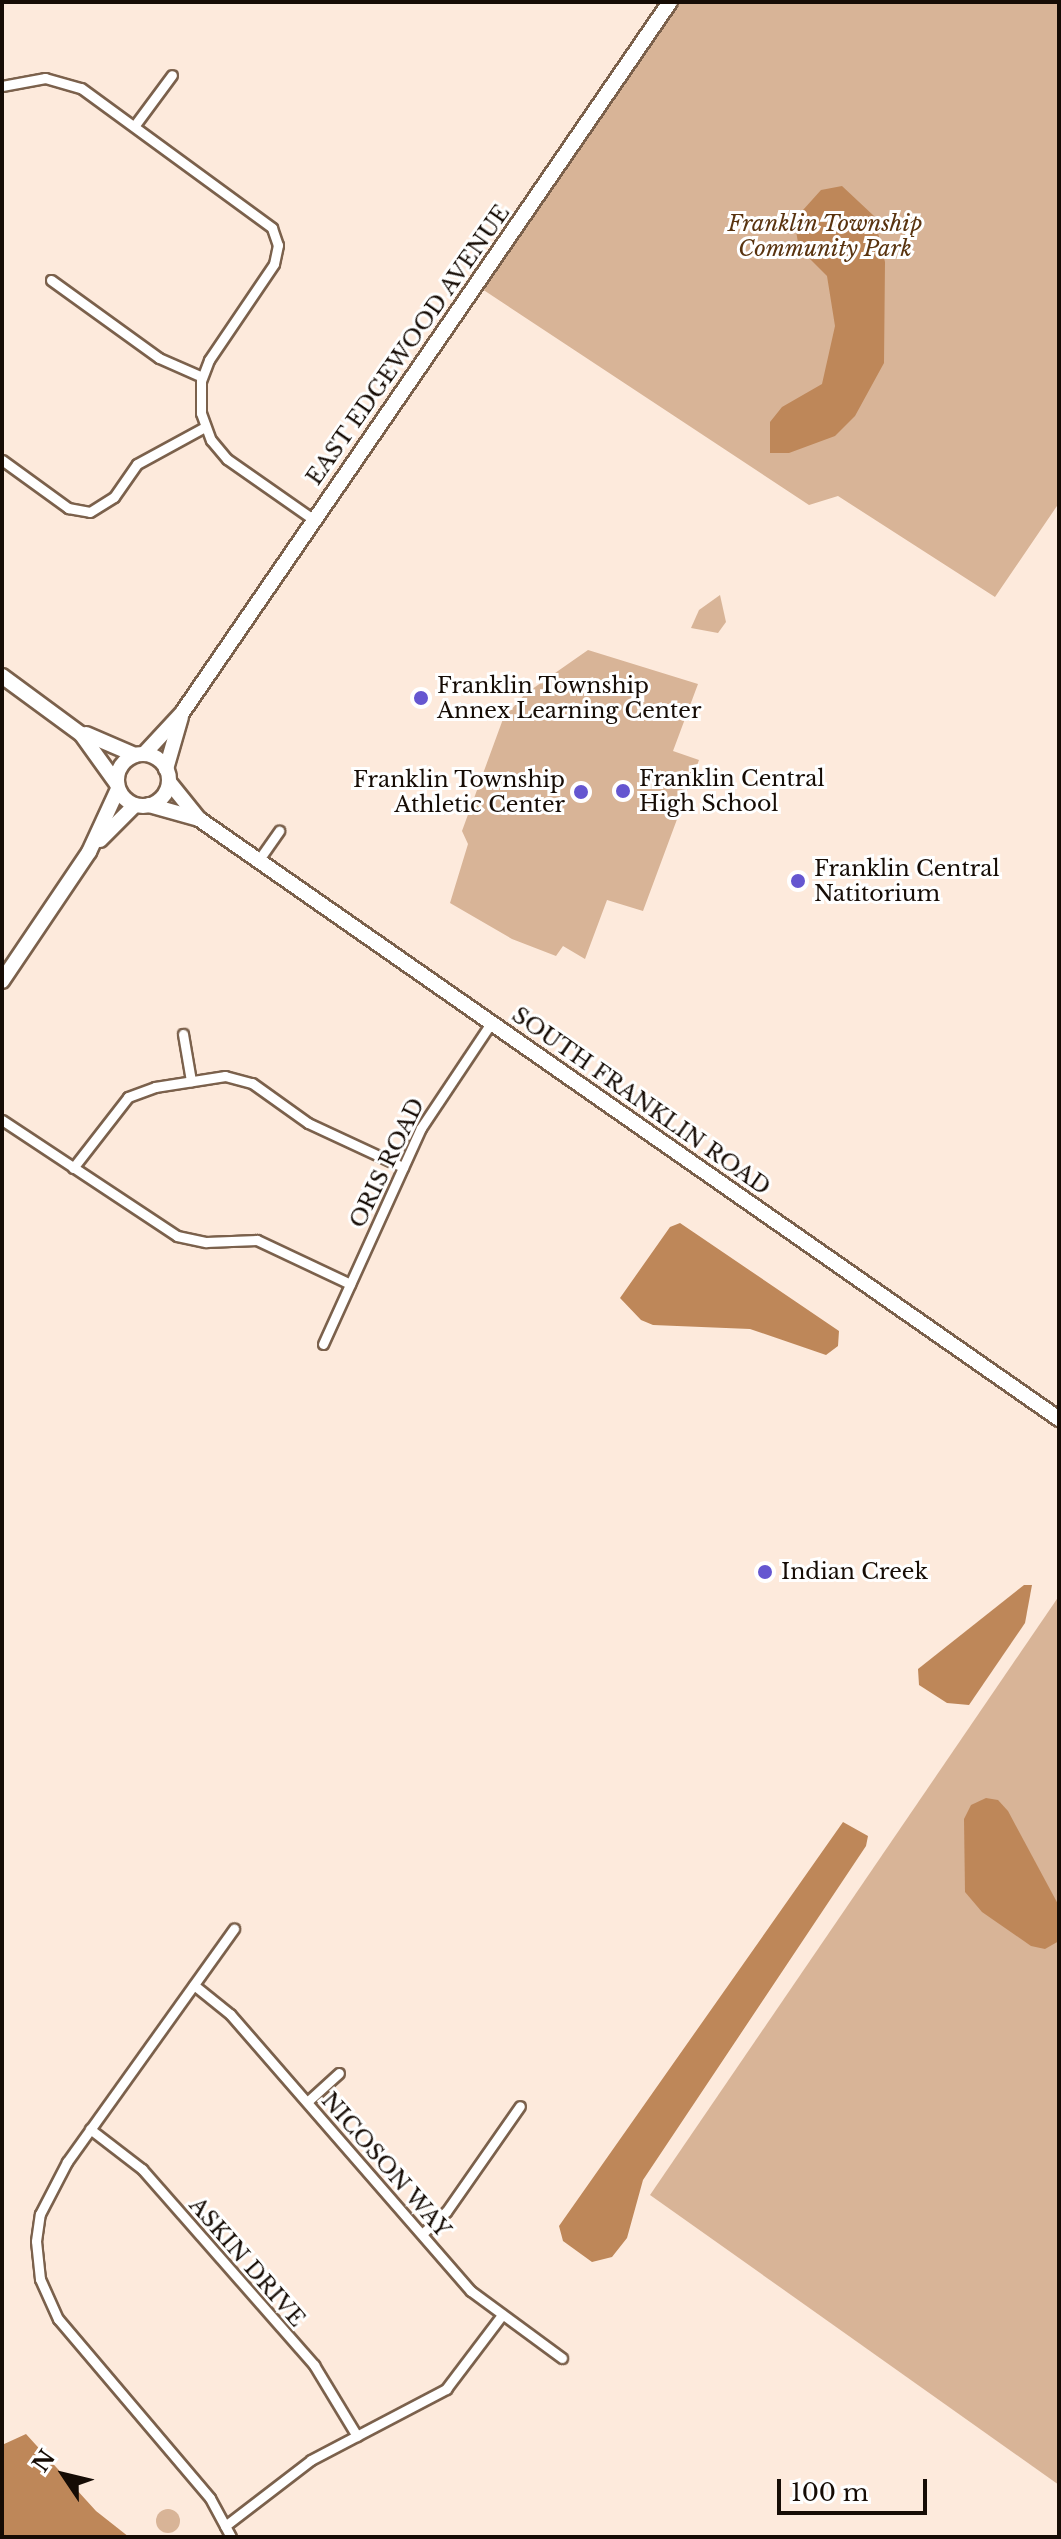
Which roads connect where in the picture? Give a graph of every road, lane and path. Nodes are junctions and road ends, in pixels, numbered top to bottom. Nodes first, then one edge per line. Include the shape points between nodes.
1 (670, 2) edge
2 (172, 75) dead end
3 (2, 86) edge
4 (135, 125) junction
5 (51, 280) dead end
6 (202, 377) junction
7 (205, 427) junction
8 (2, 460) edge
9 (314, 520) junction
10 (2, 676) edge
11 (182, 713) junction
12 (81, 734) junction
13 (139, 755) junction
14 (167, 775) junction
15 (118, 787) junction
16 (142, 805) junction
17 (199, 819) junction
18 (279, 831) dead end
19 (89, 852) junction
20 (258, 861) junction
21 (2, 981) edge
22 (491, 1023) junction
23 (183, 1034) dead end
24 (191, 1081) junction
25 (2, 1120) edge
26 (403, 1167) junction
27 (73, 1168) junction
28 (350, 1284) junction
29 (323, 1344) dead end
30 (1059, 1419) edge
31 (234, 1929) dead end
32 (194, 1985) junction
33 (339, 2073) dead end
34 (307, 2102) junction
35 (520, 2106) dead end
36 (90, 2129) junction
37 (422, 2234) junction
38 (502, 2315) junction
39 (562, 2358) dead end
40 (357, 2436) junction
41 (225, 2526) junction
42 (231, 2537) edge

1 - 9 main road, EAST EDGEWOOD AVENUE
2 - 4 street
3 - 4 street via 27,78 64,81
4 - 6 street via 263,218 276,237 274,264
5 - 6 street via 159,358
6 - 7 street
7 - 8 street via 147,456 107,504 90,512 68,508
7 - 9 street via 227,459
9 - 11 main road, EAST EDGEWOOD AVENUE
10 - 12 main road
11 - 13 main road
11 - 14 main road
12 - 13 main road
12 - 15 main road
13 - 14 main road
13 - 15 main road via 120,767
14 - 16 main road via 161,799
14 - 17 main road, SOUTH FRANKLIN ROAD
15 - 16 main road
15 - 19 main road
16 - 17 main road, SOUTH FRANKLIN ROAD
16 - 19 main road
17 - 20 main road, SOUTH FRANKLIN ROAD
18 - 20 street
19 - 21 main road
20 - 22 main road, SOUTH FRANKLIN ROAD
22 - 26 street, ORIS ROAD via 434,1105
22 - 30 main road, SOUTH FRANKLIN ROAD
23 - 24 street
24 - 26 street via 243,1079 301,1119
24 - 27 street via 141,1090 121,1102
25 - 27 street
26 - 28 street, ORIS ROAD
27 - 28 street via 177,1236 206,1242 257,1240
28 - 29 street, ORIS ROAD
31 - 32 street
32 - 34 street, NICOSON WAY via 230,2014
32 - 36 street
33 - 34 street
34 - 37 street, NICOSON WAY
35 - 37 street via 446,2212
36 - 40 street, ASKIN DRIVE via 142,2169 314,2365
36 - 41 street via 40,2214 40,2279 58,2319 202,2488
37 - 38 street, NICOSON WAY via 471,2291
38 - 39 street, NICOSON WAY
38 - 40 street via 446,2389
40 - 41 street via 311,2460
41 - 42 street

